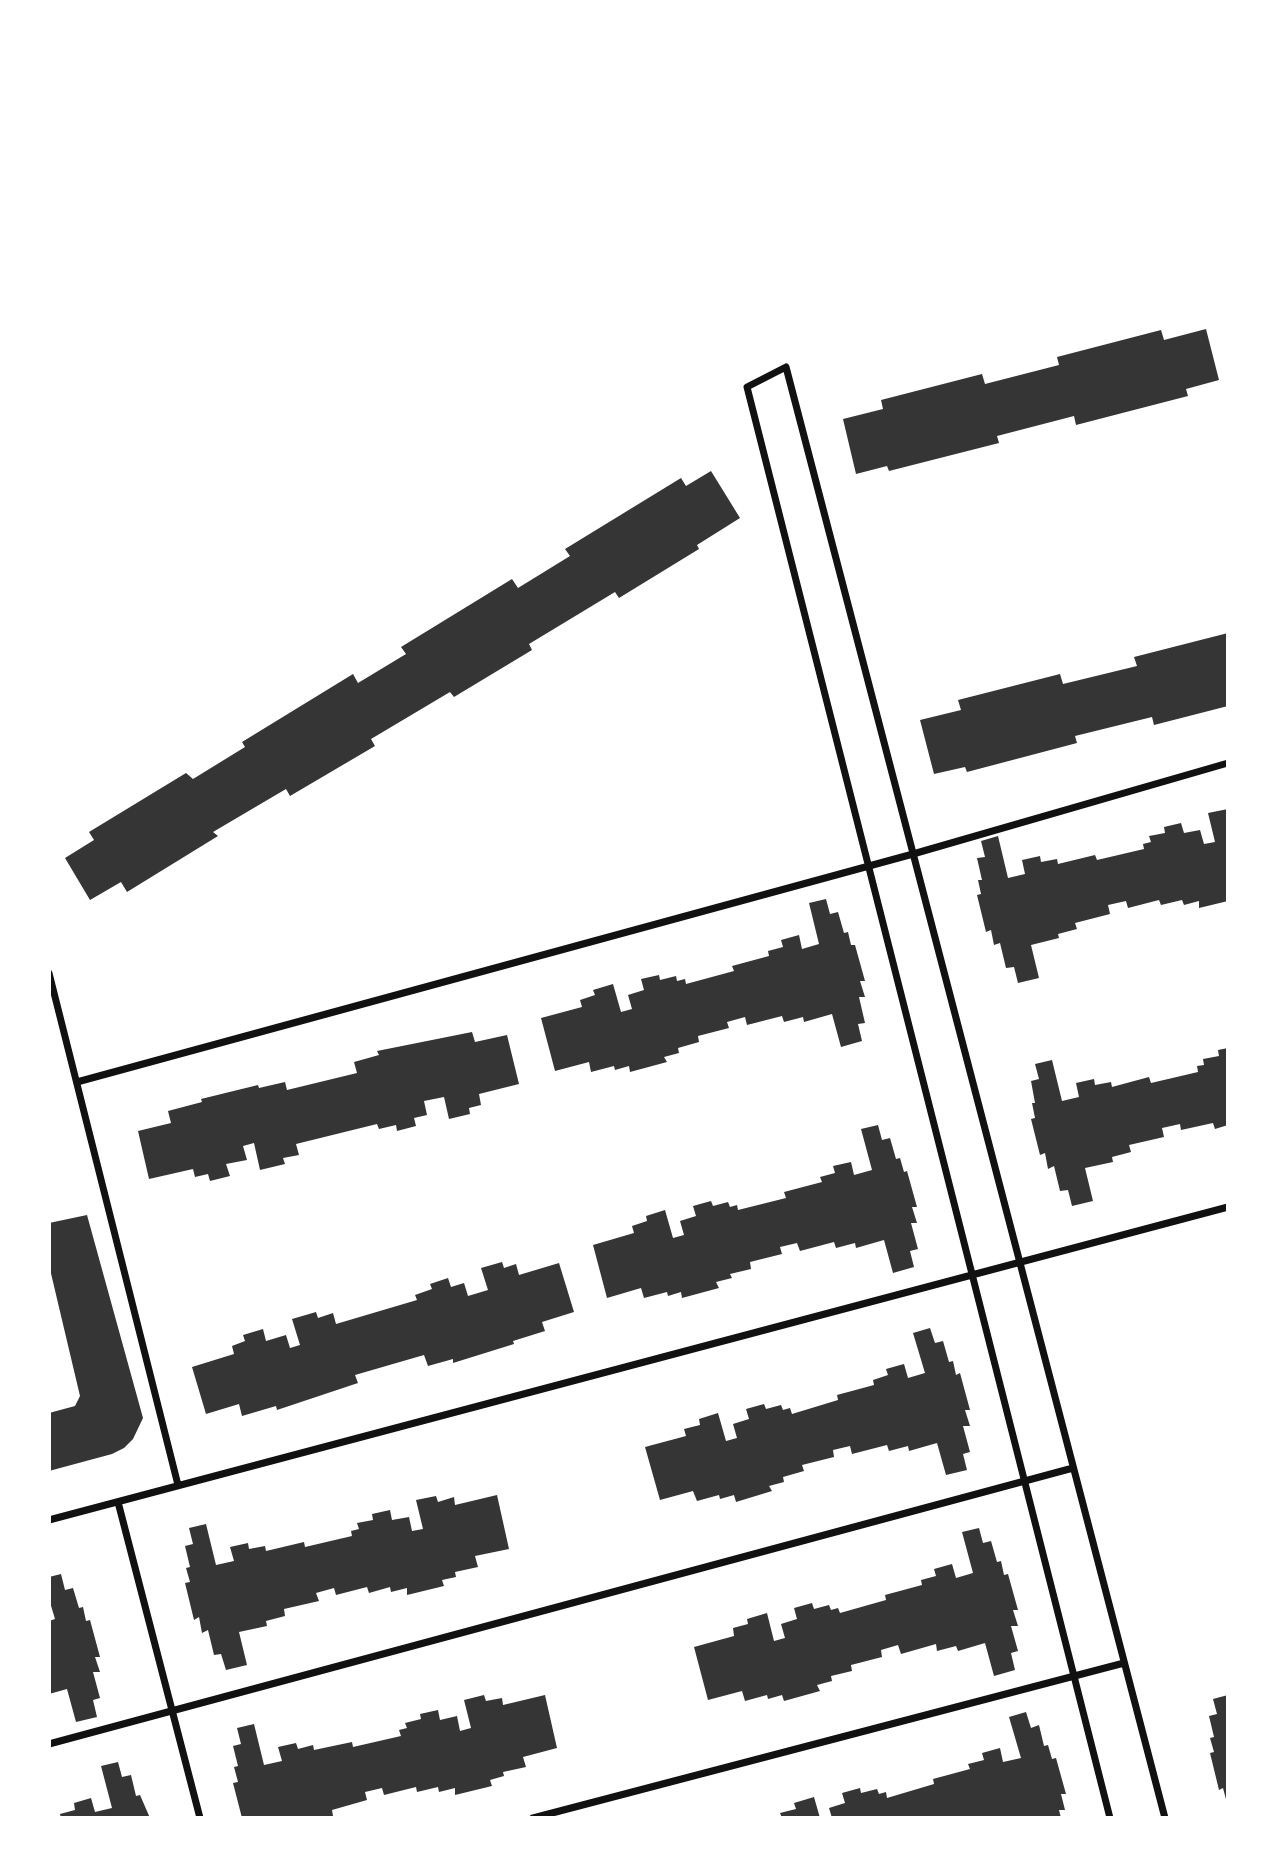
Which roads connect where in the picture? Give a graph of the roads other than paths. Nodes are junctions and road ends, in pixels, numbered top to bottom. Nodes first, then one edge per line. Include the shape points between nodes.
1 (1228, 763) edge
2 (913, 854) junction
3 (868, 866) junction
4 (49, 973) edge
5 (76, 1082) junction
6 (1228, 1207) edge
7 (1020, 1262) junction
8 (972, 1275) junction
9 (1073, 1468) junction
10 (1024, 1481) junction
11 (178, 1485) junction
12 (118, 1502) junction
13 (49, 1520) edge
14 (1124, 1662) junction
15 (1073, 1675) junction
16 (172, 1710) junction
17 (49, 1744) edge
18 (200, 1818) edge
19 (533, 1818) edge
20 (1110, 1818) edge
21 (1165, 1818) edge

1 - 2 street
2 - 3 street
2 - 3 street via 786,367 747,387
2 - 7 street
3 - 5 street
3 - 8 street
4 - 5 street
5 - 11 street
6 - 7 street
7 - 8 street
7 - 9 street
8 - 10 street
8 - 11 street
9 - 10 street
9 - 14 street
10 - 15 street
10 - 16 street
11 - 12 street
12 - 13 street
12 - 16 street
14 - 15 street
14 - 21 street
15 - 19 street
15 - 20 street
16 - 17 street
16 - 18 street

